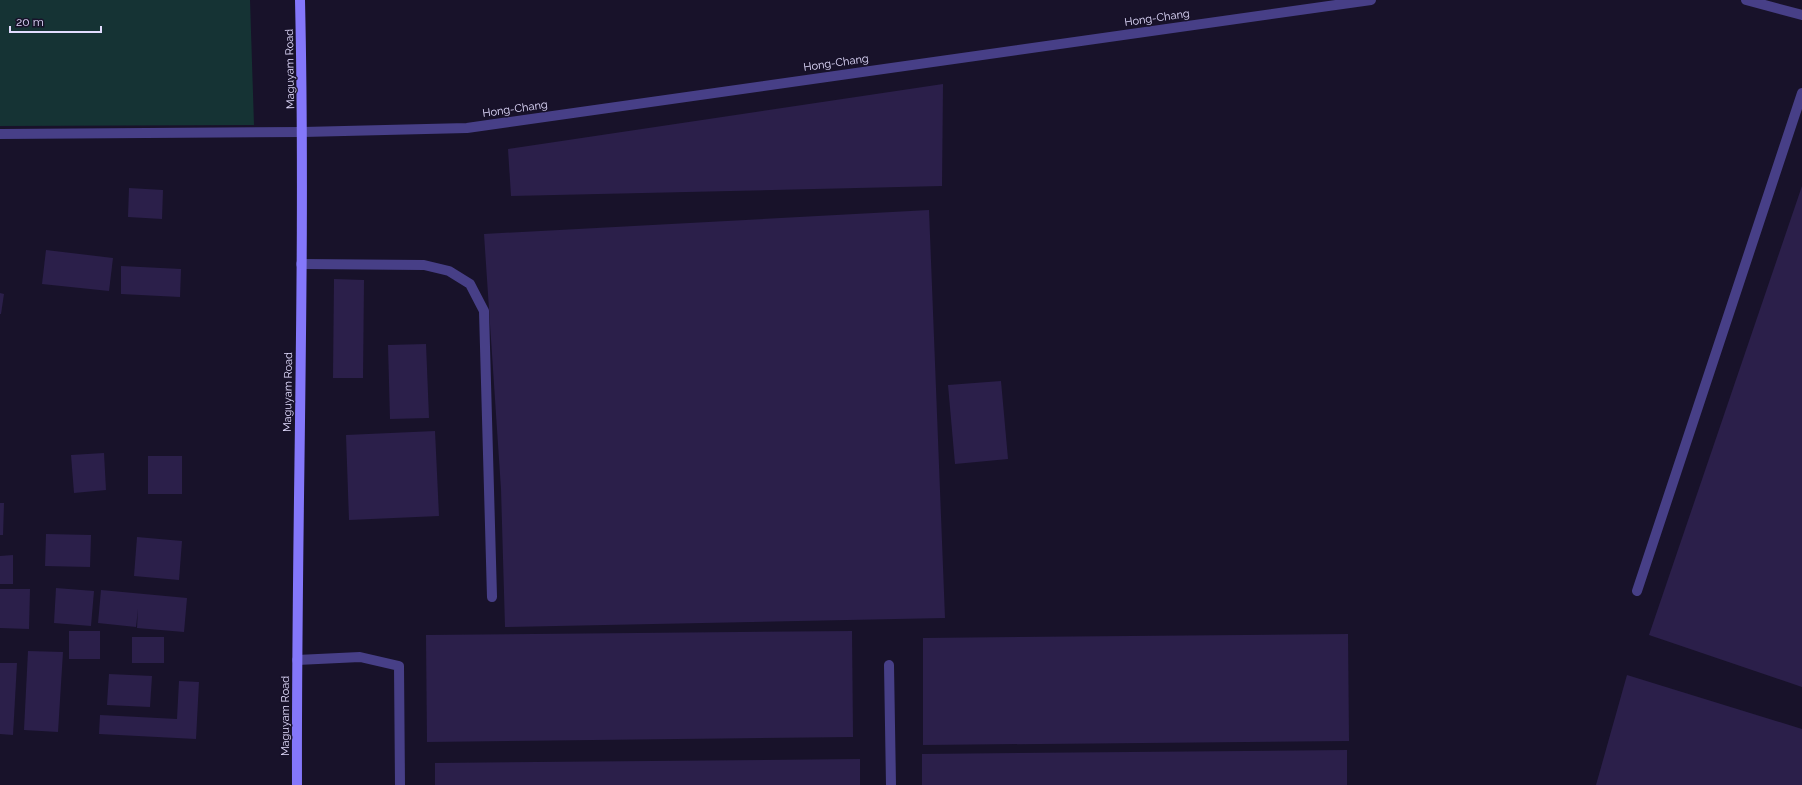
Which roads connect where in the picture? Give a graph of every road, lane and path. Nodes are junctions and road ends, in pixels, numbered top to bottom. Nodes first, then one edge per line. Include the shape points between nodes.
1 (300, 0) edge
2 (1371, 0) edge
3 (1746, 0) edge
4 (1802, 15) edge
5 (1802, 93) edge
6 (303, 132) junction
7 (0, 134) edge
8 (301, 264) junction
9 (1637, 591) dead end
10 (492, 597) dead end
11 (297, 660) junction
12 (889, 664) dead end
13 (297, 785) edge
14 (400, 785) edge
15 (891, 785) edge

1 - 6 main road, Maguyam Road
2 - 6 street, Hong-Chang via 467,128
3 - 4 street
5 - 9 street
6 - 7 street, Hong-Chang
6 - 8 main road, Maguyam Road
8 - 10 street via 424,265 449,271 470,284 484,311
8 - 11 main road, Maguyam Road
11 - 13 main road, Maguyam Road
11 - 14 street via 360,657 399,666
12 - 15 street

